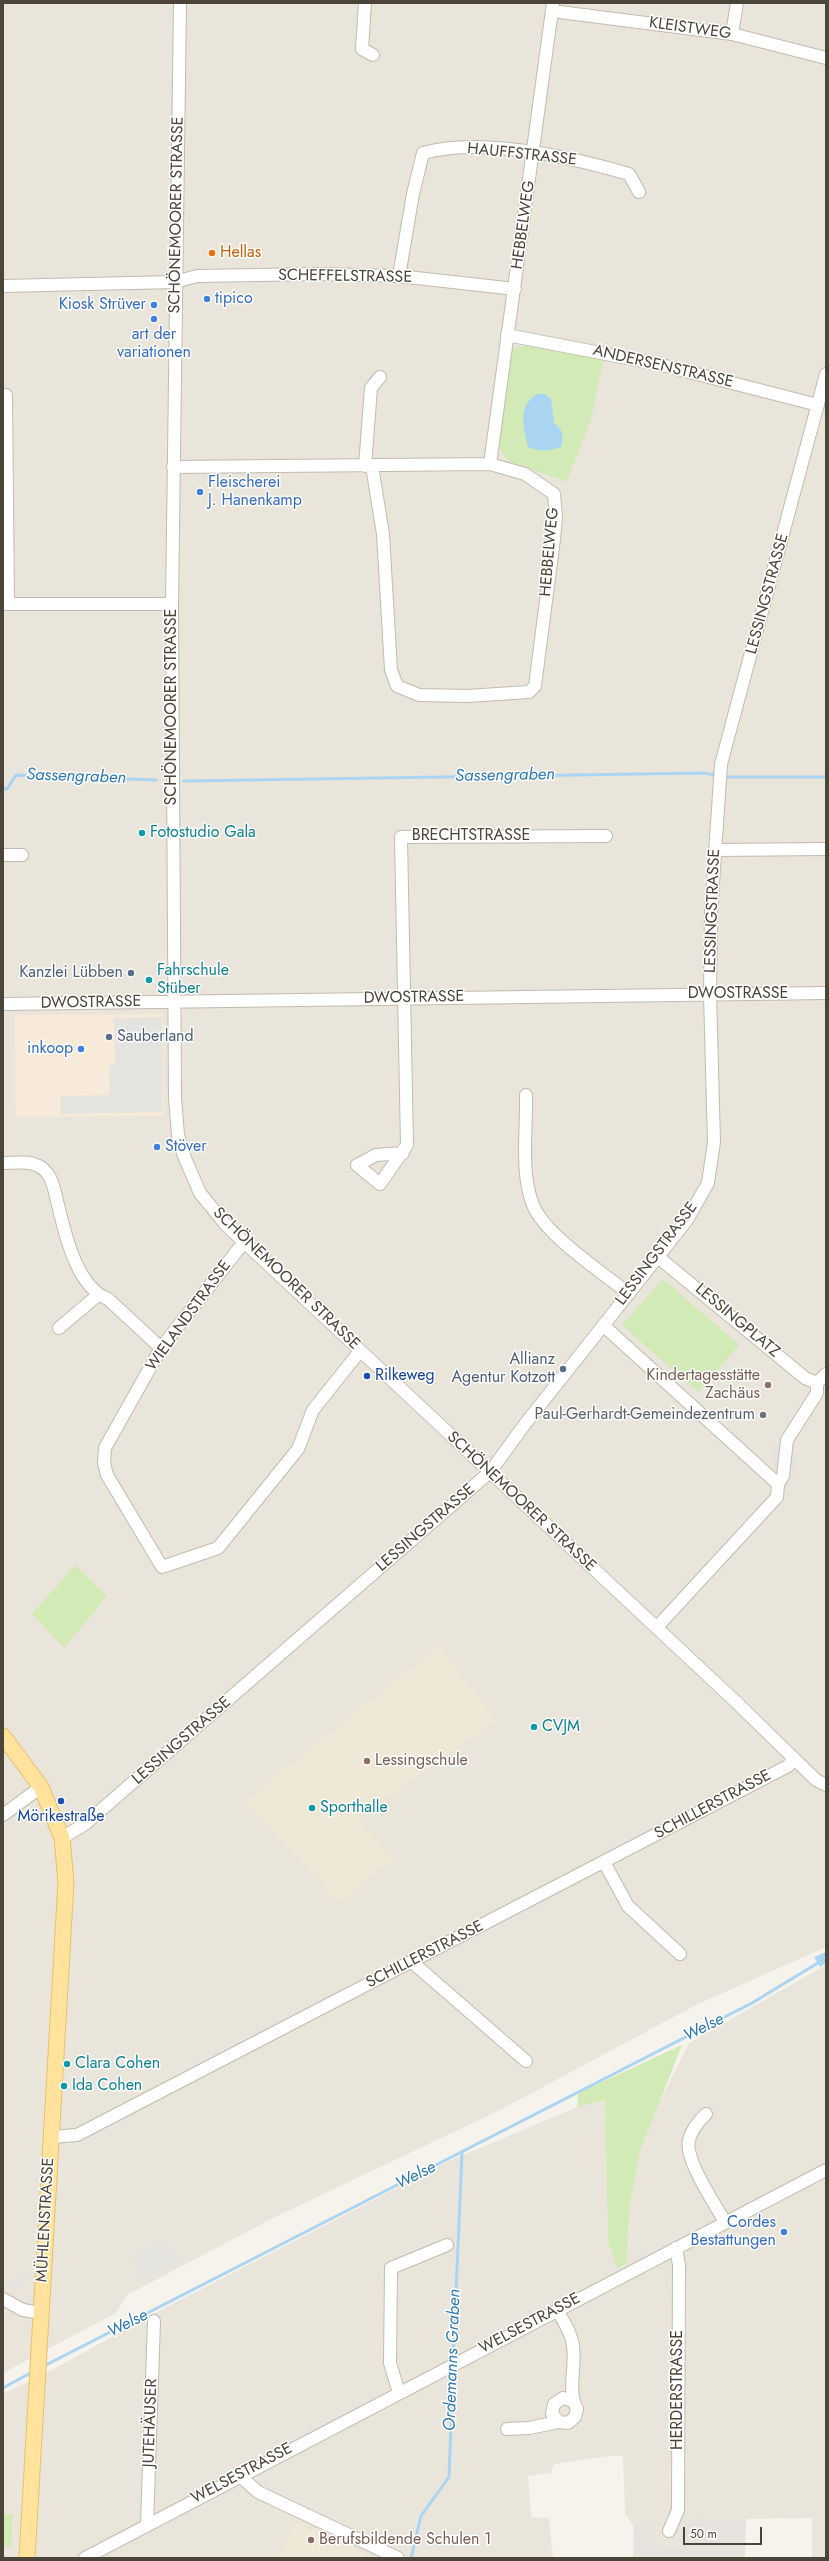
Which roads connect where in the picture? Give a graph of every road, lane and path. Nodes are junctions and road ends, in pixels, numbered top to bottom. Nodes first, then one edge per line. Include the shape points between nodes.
1 (180, 3) edge
2 (364, 3) edge
3 (737, 3) edge
4 (552, 7) edge
5 (732, 34) junction
6 (373, 55) dead end
7 (826, 58) edge
8 (534, 153) junction
9 (639, 192) dead end
10 (399, 276) junction
11 (175, 282) junction
12 (3, 286) edge
13 (515, 289) junction
14 (507, 335) junction
15 (826, 374) edge
16 (380, 377) dead end
17 (6, 395) dead end
18 (818, 405) junction
19 (490, 464) junction
20 (369, 466) junction
21 (173, 467) junction
22 (6, 604) edge
23 (172, 604) junction
24 (606, 836) dead end
25 (826, 849) edge
26 (716, 850) junction
27 (3, 855) edge
28 (22, 855) dead end
29 (826, 993) edge
30 (710, 994) junction
31 (405, 999) junction
32 (174, 1001) junction
33 (3, 1004) edge
34 (526, 1096) dead end
35 (403, 1153) dead end
36 (3, 1163) edge
37 (244, 1242) junction
38 (658, 1257) junction
39 (629, 1294) junction
40 (98, 1295) junction
41 (604, 1326) junction
42 (60, 1328) dead end
43 (161, 1348) junction
44 (360, 1351) junction
45 (822, 1379) edge
46 (490, 1472) junction
47 (778, 1484) junction
48 (656, 1627) junction
49 (3, 1736) edge
50 (794, 1759) junction
51 (826, 1785) edge
52 (41, 1787) junction
53 (3, 1815) edge
54 (62, 1838) junction
55 (604, 1862) junction
56 (680, 1954) dead end
57 (412, 1962) junction
58 (526, 2062) dead end
59 (706, 2114) dead end
60 (52, 2137) junction
61 (826, 2170) edge
62 (725, 2222) junction
63 (446, 2245) dead end
64 (676, 2248) junction
65 (3, 2299) edge
66 (557, 2310) junction
67 (41, 2313) junction
68 (154, 2321) dead end
69 (399, 2393) junction
70 (573, 2401) junction
71 (559, 2422) junction
72 (507, 2429) dead end
73 (239, 2475) junction
74 (147, 2525) junction
75 (669, 2531) dead end
76 (27, 2558) edge
77 (85, 2558) edge
78 (398, 2558) edge

1 - 11 street, SCHÖNEMOORER STRASSE
2 - 6 street via 362,49
3 - 5 street
4 - 5 street, KLEISTWEG
4 - 8 street, HEBBELWEG
5 - 7 street, KLEISTWEG
8 - 9 street, HAUFFSTRASSE via 583,161 629,174
8 - 10 street, HAUFFSTRASSE via 482,148 440,149 423,153
8 - 13 street, HEBBELWEG
10 - 11 street, SCHEFFELSTRASSE via 197,276
10 - 13 street, SCHEFFELSTRASSE
11 - 12 street, SCHEFFELSTRASSE
11 - 21 street, SCHÖNEMOORER STRASSE
13 - 14 street, HEBBELWEG
14 - 18 street, ANDERSENSTRASSE via 658,364
14 - 19 street, HEBBELWEG
15 - 18 street, LESSINGSTRASSE
16 - 20 street via 371,388
17 - 22 street
18 - 26 street, LESSINGSTRASSE via 721,764
19 - 20 street
19 - 20 street, HEBBELWEG via 524,474 554,494 554,539 535,686 529,692 467,696 419,695 397,686 391,670 383,534
20 - 21 street
21 - 23 street, SCHÖNEMOORER STRASSE
22 - 23 street
23 - 32 street, SCHÖNEMOORER STRASSE
24 - 31 street, BRECHTSTRASSE via 401,837
25 - 26 street
26 - 30 street, LESSINGSTRASSE via 711,913
27 - 28 street
29 - 30 street, DWOSTRASSE
30 - 31 street, DWOSTRASSE
30 - 38 street, LESSINGSTRASSE via 714,1142 708,1182 687,1220
31 - 32 street, DWOSTRASSE
31 - 35 street via 407,1145
32 - 33 street, DWOSTRASSE
32 - 37 street, SCHÖNEMOORER STRASSE via 176,1115 184,1156 200,1193 226,1225
34 - 39 street via 527,1176 533,1205 545,1226
36 - 40 street via 27,1163 41,1167 51,1178 63,1226 81,1272
37 - 43 street, WIELANDSTRASSE
37 - 44 street, SCHÖNEMOORER STRASSE
38 - 39 street, LESSINGSTRASSE
38 - 45 street, LESSINGPLATZ via 805,1378
39 - 41 street, LESSINGSTRASSE
40 - 42 street
40 - 43 street via 108,1299
41 - 46 street, LESSINGSTRASSE
41 - 47 street
43 - 44 street, WIELANDSTRASSE via 111,1435 105,1448 104,1463 107,1474 162,1567 218,1548 298,1449 313,1410
44 - 46 street, SCHÖNEMOORER STRASSE
45 - 47 street via 817,1393 787,1440 783,1476
46 - 48 street, SCHÖNEMOORER STRASSE
46 - 54 street, LESSINGSTRASSE via 85,1824
47 - 48 street via 777,1497
48 - 50 street, SCHÖNEMOORER STRASSE
49 - 52 main road, MÜHLENSTRASSE
50 - 51 street, SCHÖNEMOORER STRASSE via 816,1780
50 - 55 street, SCHILLERSTRASSE via 788,1766
52 - 53 street
52 - 54 main road, MÜHLENSTRASSE
54 - 60 main road, MÜHLENSTRASSE via 66,1882
55 - 56 street via 628,1906
55 - 57 street, SCHILLERSTRASSE
57 - 58 street
57 - 60 street, SCHILLERSTRASSE via 77,2136
59 - 62 street via 688,2140 690,2156
60 - 67 main road, MÜHLENSTRASSE
61 - 62 street, WELSESTRASSE
62 - 64 street, WELSESTRASSE
63 - 69 street via 391,2268 390,2363
64 - 66 street, WELSESTRASSE
64 - 75 street, HERDERSTRASSE via 679,2265 678,2510
65 - 67 street via 23,2310
66 - 69 street, WELSESTRASSE
66 - 70 street via 572,2340 575,2362
67 - 76 main road, MÜHLENSTRASSE
68 - 74 street, JUTEHÄUSER
69 - 73 street, WELSESTRASSE
70 - 71 street via 577,2409 575,2418 568,2423
70 - 71 street via 563,2398 554,2404 552,2414
71 - 72 street
73 - 74 street, WELSESTRASSE
73 - 78 street via 258,2492
74 - 77 street, WELSESTRASSE

